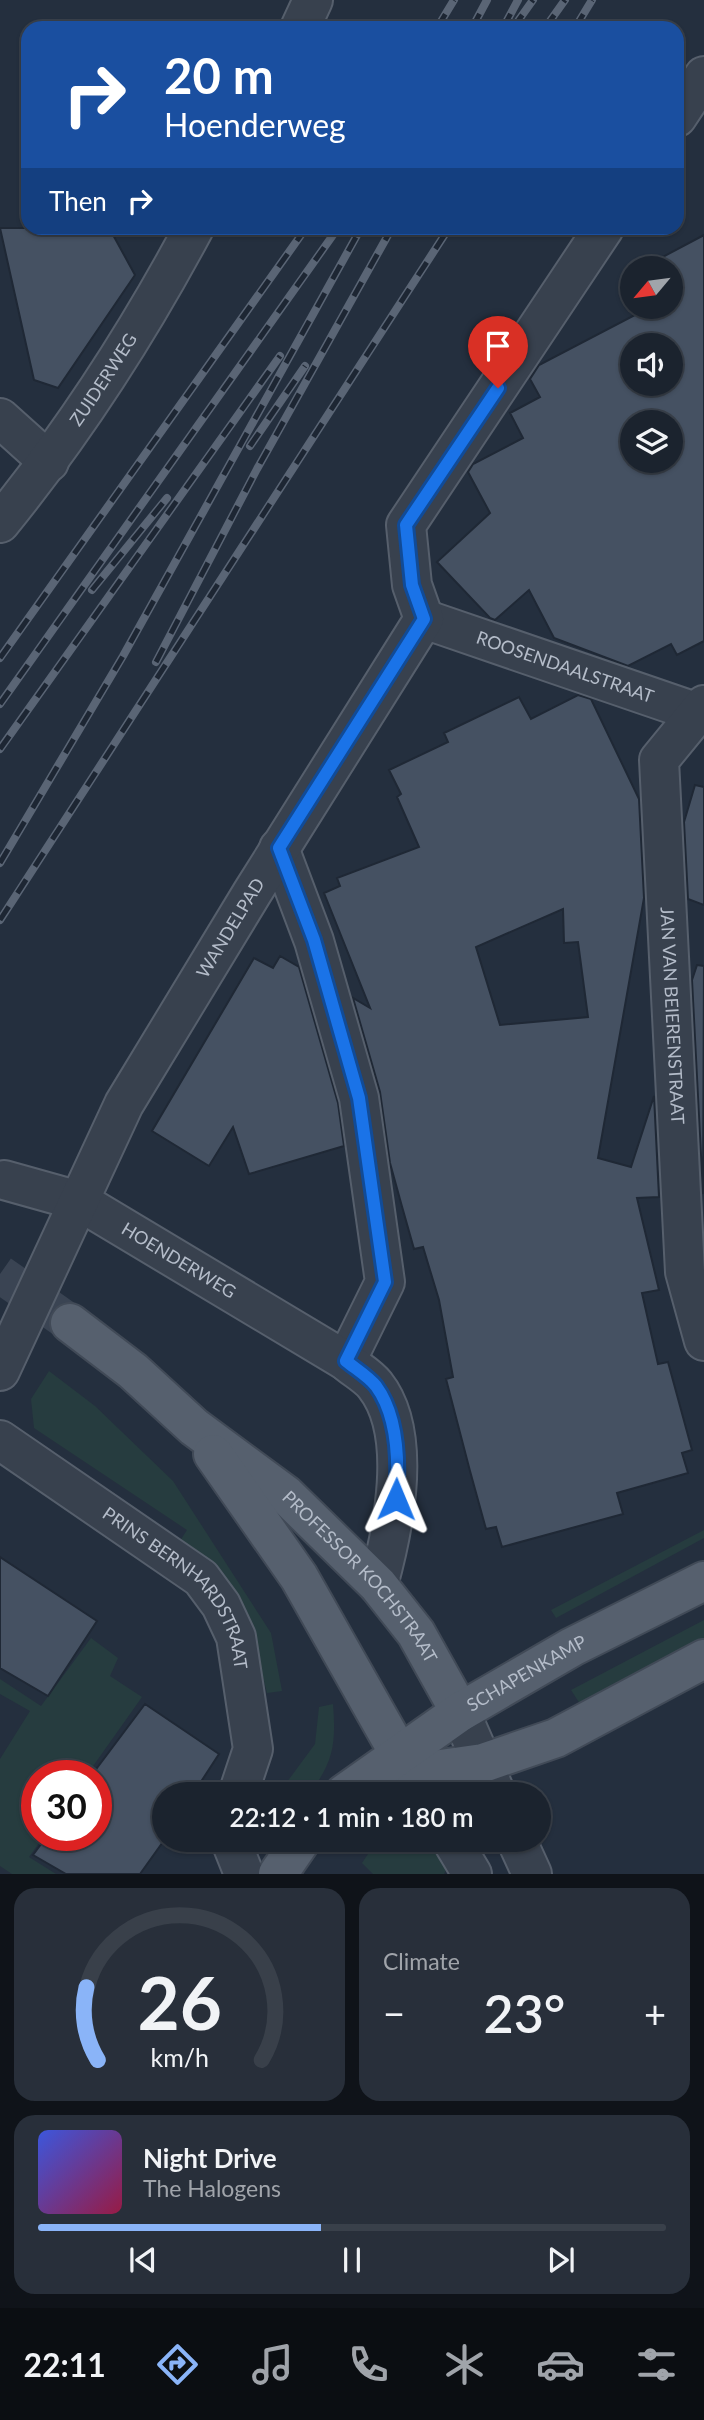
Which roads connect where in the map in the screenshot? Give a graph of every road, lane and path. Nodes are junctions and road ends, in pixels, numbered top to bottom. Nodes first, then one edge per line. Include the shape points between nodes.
1 (313, 0) edge
2 (303, 21) edge
3 (704, 76) edge
4 (684, 106) edge
5 (190, 235) edge
6 (599, 235) edge
7 (0, 418) edge
8 (49, 462) junction
9 (0, 523) edge
10 (424, 619) junction
11 (702, 711) edge
12 (279, 848) junction
13 (4, 1180) dead end
14 (79, 1201) junction
15 (70, 1323) tunnel mouth
16 (704, 1340) edge
17 (346, 1361) junction
18 (0, 1371) edge
19 (194, 1427) junction
20 (0, 1440) edge
21 (704, 1581) edge
22 (378, 1585) junction
23 (704, 1659) edge
24 (460, 1712) junction
25 (410, 1774) edge
26 (490, 1778) edge
27 (242, 1782) edge
28 (374, 1782) edge
29 (235, 1852) edge
30 (293, 1852) edge
31 (459, 1852) edge
32 (522, 1852) edge
33 (244, 1874) edge
34 (278, 1874) edge
35 (472, 1874) edge
36 (532, 1874) edge

1 - 2 street
3 - 4 street
5 - 8 street, ZUIDERWEG via 162,288
6 - 10 street via 406,525 412,585
7 - 8 street
8 - 9 street, ZUIDERWEG
10 - 11 street, ROOSENDAALSTRAAT
10 - 12 street, WANDELPAD
11 - 16 street, JAN VAN BEIERENSTRAAT via 659,760 685,1272
12 - 14 street, WANDELPAD via 124,1104
12 - 17 street via 314,940 359,1098 385,1282
13 - 14 street, HOENDERWEG
14 - 17 street, HOENDERWEG
14 - 18 street, WANDELPAD
15 - 19 main road, PROFESSOR KOCHSTRAAT via 133,1371
17 - 22 street, HOENDERWEG via 375,1385 391,1416 398,1479 391,1539
19 - 22 main road, PROFESSOR KOCHSTRAAT via 286,1495
19 - 25 main road, PROFESSOR KOCHSTRAAT via 299,1577
20 - 27 street, PRINS BERNHARDSTRAAT via 201,1578 221,1605 236,1637 253,1749
21 - 24 main road, SCHAPENKAMP via 572,1647
22 - 24 main road, PROFESSOR KOCHSTRAAT via 416,1633
23 - 26 main road, SCHAPENKAMP
24 - 25 main road, SCHAPENKAMP
24 - 26 street, PROFESSOR KOCHSTRAAT
25 - 26 main road, SCHAPENKAMP
25 - 28 main road, SCHAPENKAMP
29 - 33 street
30 - 34 main road
31 - 35 street
32 - 36 street

